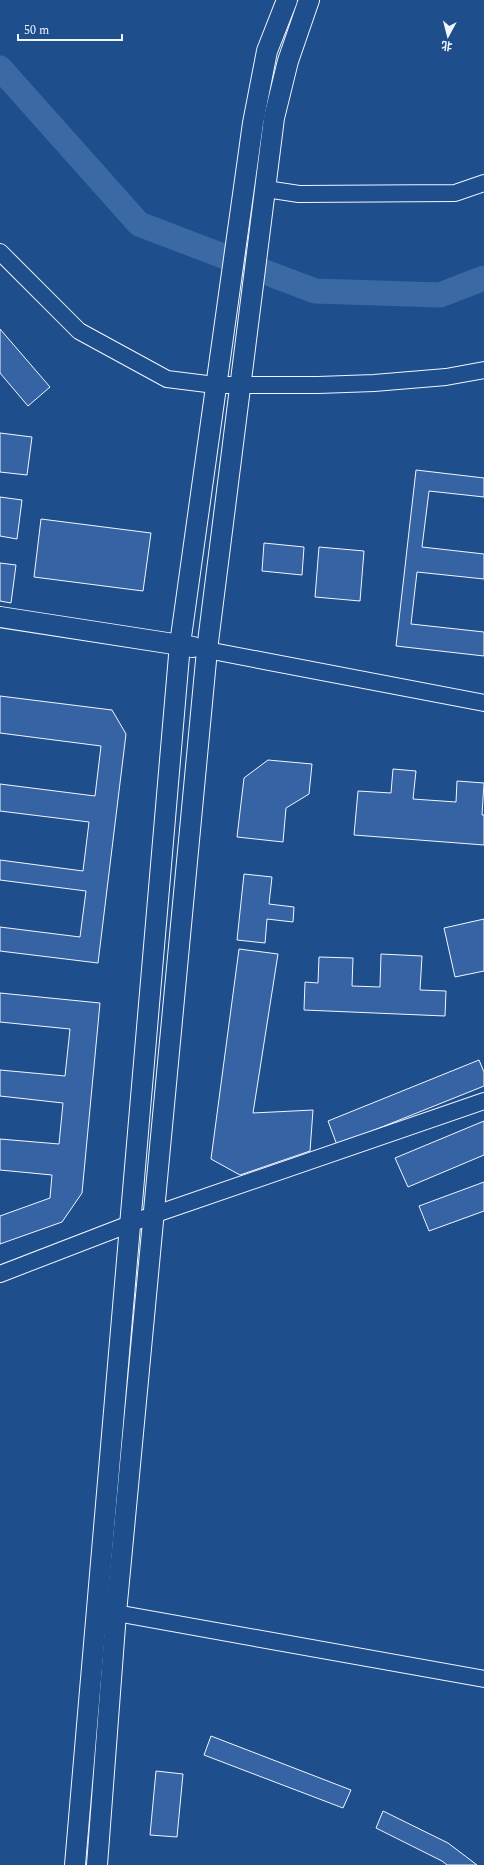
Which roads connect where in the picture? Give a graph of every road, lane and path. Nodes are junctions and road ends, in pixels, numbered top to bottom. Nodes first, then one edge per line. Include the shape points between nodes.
1 (287, 0) edge
2 (309, 0) edge
3 (484, 183) edge
4 (265, 194) junction
5 (0, 252) edge
6 (484, 370) edge
7 (215, 385) junction
8 (241, 385) junction
9 (0, 617) edge
10 (180, 644) junction
11 (207, 650) junction
12 (484, 703) edge
13 (484, 1101) edge
14 (153, 1215) junction
15 (131, 1224) junction
16 (0, 1274) edge
17 (116, 1614) junction
18 (484, 1679) edge
19 (75, 1865) edge
20 (97, 1865) edge

1 - 7 main road via 267,51 253,123
2 - 4 main road via 288,61 274,118
3 - 4 street via 455,193
4 - 8 main road
5 - 7 street via 79,331 167,379
6 - 8 street via 446,377 374,383
7 - 8 street
7 - 10 main road
8 - 11 main road
9 - 10 main road
10 - 11 main road
10 - 15 main road
11 - 12 street
11 - 14 main road
13 - 14 street
14 - 15 street
14 - 17 main road
15 - 16 street
15 - 19 main road
17 - 18 street
17 - 20 main road

